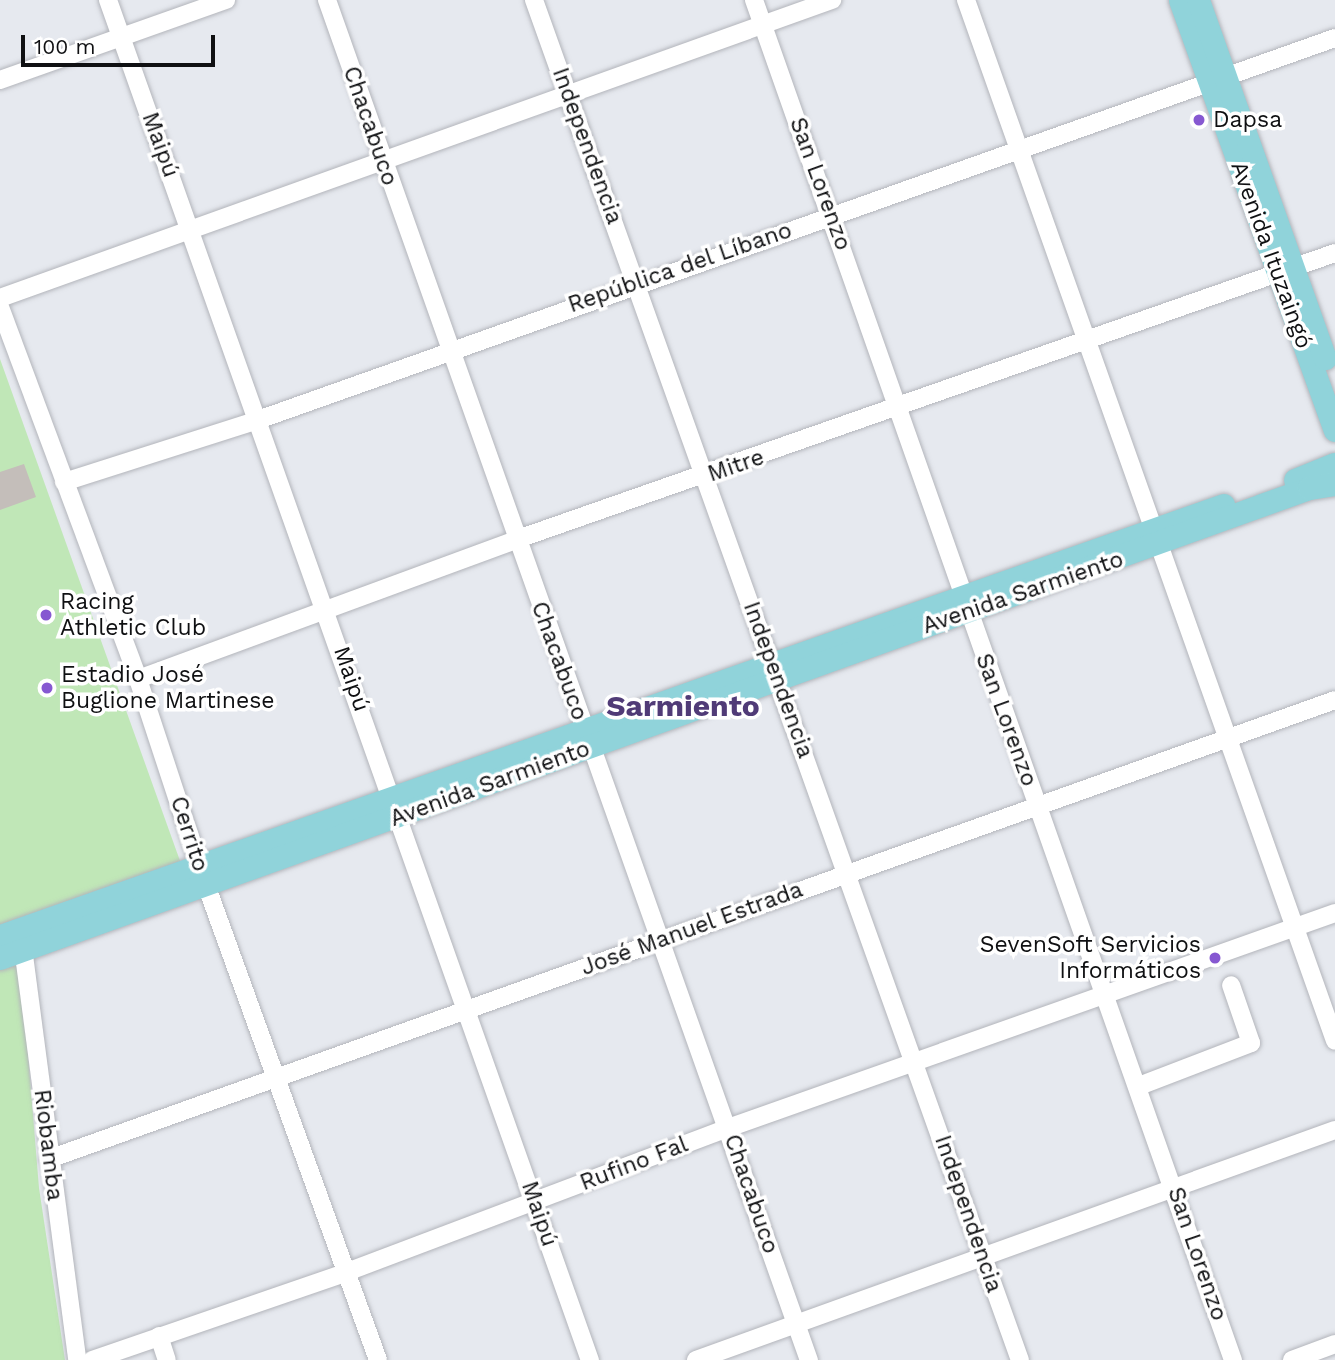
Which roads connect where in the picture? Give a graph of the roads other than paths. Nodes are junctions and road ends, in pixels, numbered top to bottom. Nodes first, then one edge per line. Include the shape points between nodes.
1 (108, 0) edge
2 (226, 0) edge
3 (327, 0) edge
4 (534, 0) edge
5 (754, 0) edge
6 (832, 0) edge
7 (966, 0) edge
8 (1180, 0) edge
9 (1198, 0) edge
10 (762, 24) junction
11 (121, 37) junction
12 (1335, 38) edge
13 (1217, 78) junction
14 (0, 80) edge
15 (568, 97) junction
16 (1017, 151) junction
17 (382, 160) junction
18 (832, 215) junction
19 (190, 228) junction
20 (1335, 253) edge
21 (1285, 270) junction
22 (637, 283) junction
23 (0, 298) edge
24 (0, 307) edge
25 (1084, 339) junction
26 (449, 350) junction
27 (1335, 388) edge
28 (900, 408) junction
29 (258, 420) junction
30 (1335, 430) edge
31 (1335, 463) edge
32 (1335, 471) edge
33 (706, 477) junction
34 (64, 482) junction
35 (1335, 484) edge
36 (1156, 537) junction
37 (515, 541) junction
38 (965, 603) junction
39 (327, 611) junction
40 (775, 671) junction
41 (138, 680) junction
42 (1335, 700) edge
43 (587, 737) junction
44 (1230, 739) junction
45 (1037, 807) junction
46 (395, 808) junction
47 (847, 874) junction
48 (202, 876) junction
49 (1335, 913) edge
50 (1296, 928) junction
51 (15, 938) edge
52 (659, 939) junction
53 (0, 958) edge
54 (1231, 985) dead end
55 (1105, 992) junction
56 (466, 1010) junction
57 (1335, 1041) edge
58 (915, 1064) junction
59 (276, 1079) junction
60 (1139, 1086) junction
61 (728, 1128) junction
62 (1335, 1130) edge
63 (49, 1159) junction
64 (1175, 1187) junction
65 (535, 1203) junction
66 (983, 1255) junction
67 (346, 1272) junction
68 (796, 1325) junction
69 (159, 1336) junction
70 (1335, 1344) edge
71 (77, 1360) edge
72 (92, 1360) edge
73 (167, 1360) edge
74 (378, 1360) edge
75 (590, 1360) edge
76 (696, 1360) edge
77 (809, 1360) edge
78 (1020, 1360) edge
79 (1233, 1360) edge
80 (1292, 1360) edge

1 - 11 street, Maipú
2 - 11 street
3 - 17 street, Chacabuco
4 - 15 street, Independencia
5 - 10 street, San Lorenzo
6 - 10 street
7 - 16 street
8 - 13 main road, Avenida Ituzaingó
9 - 13 main road, Avenida Ituzaingó
10 - 15 street
10 - 18 street, San Lorenzo
11 - 14 street
11 - 19 street, Maipú
12 - 13 street, República del Líbano
13 - 16 street, República del Líbano
13 - 21 main road, Avenida Ituzaingó
15 - 17 street
15 - 22 street, Independencia
16 - 18 street, República del Líbano
16 - 25 street
17 - 19 street
17 - 26 street, Chacabuco
18 - 22 street, República del Líbano
18 - 28 street, San Lorenzo
19 - 23 street
19 - 29 street, Maipú
20 - 21 street, Mitre
21 - 25 street, Mitre
21 - 27 main road, Avenida Ituzaingó
21 - 30 main road, Avenida Ituzaingó
22 - 26 street, República del Líbano
22 - 33 street, Independencia
24 - 34 street, Cerrito
25 - 28 street, Mitre
25 - 36 street
26 - 29 street, República del Líbano
26 - 37 street, Chacabuco
28 - 33 street, Mitre
28 - 38 street, San Lorenzo
29 - 34 street, República del Líbano
29 - 39 street, Maipú
31 - 32 main road
31 - 36 main road, Avenida Sarmiento
33 - 37 street, Mitre
33 - 40 street, Independencia
34 - 41 street, Cerrito
35 - 36 main road, Avenida Sarmiento via 1308,488
36 - 38 main road, Avenida Sarmiento
36 - 44 street
37 - 39 street, Mitre
37 - 43 street, Chacabuco
38 - 40 main road, Avenida Sarmiento
38 - 45 street, San Lorenzo
39 - 41 street, Mitre
39 - 46 street, Maipú
40 - 43 main road, Avenida Sarmiento
40 - 47 street, Independencia
41 - 48 street, Cerrito
42 - 44 street, José Manuel Estrada
43 - 46 main road, Avenida Sarmiento
43 - 52 street, Chacabuco
44 - 45 street, José Manuel Estrada
44 - 50 street
45 - 47 street, José Manuel Estrada
45 - 55 street, San Lorenzo
46 - 48 main road, Avenida Sarmiento
46 - 56 street, Maipú
47 - 52 street, José Manuel Estrada
47 - 58 street, Independencia
48 - 51 main road, Avenida Sarmiento
48 - 59 street, Cerrito
49 - 50 street, Rufino Fal
50 - 55 street, Rufino Fal
50 - 57 street
51 - 53 main road, Avenida Sarmiento
51 - 63 street, Riobamba
52 - 56 street, José Manuel Estrada
52 - 61 street, Chacabuco
54 - 60 street via 1251,1043
55 - 58 street, Rufino Fal
55 - 60 street, San Lorenzo
56 - 59 street, José Manuel Estrada
56 - 65 street, Maipú
58 - 61 street, Rufino Fal
58 - 66 street, Independencia
59 - 63 street, José Manuel Estrada
59 - 67 street, Cerrito
60 - 64 street, San Lorenzo
61 - 65 street, Rufino Fal
61 - 68 street, Chacabuco
62 - 64 street
63 - 71 street, Riobamba
64 - 66 street
64 - 79 street, San Lorenzo
65 - 67 street, Rufino Fal
65 - 75 street, Maipú
66 - 68 street
66 - 78 street, Independencia
67 - 69 street, Rufino Fal
67 - 74 street, Cerrito
68 - 76 street
68 - 77 street, Chacabuco
69 - 72 street, Rufino Fal
69 - 73 street
70 - 80 street

